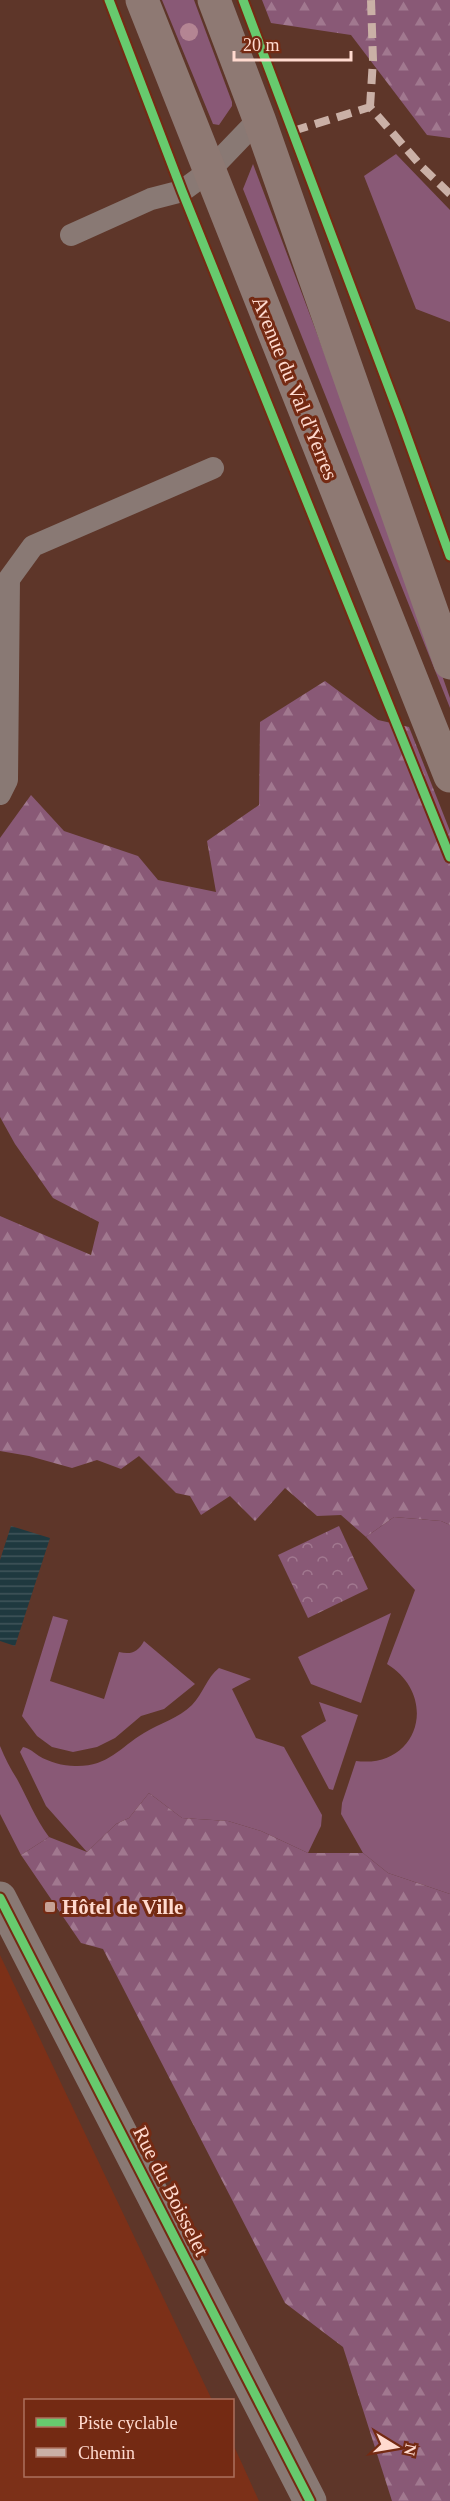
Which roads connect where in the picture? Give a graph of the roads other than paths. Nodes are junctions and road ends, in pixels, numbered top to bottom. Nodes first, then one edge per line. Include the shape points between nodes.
1 (142, 0) edge
2 (214, 0) edge
3 (259, 119) junction
4 (208, 172) junction
5 (71, 235) dead end
6 (213, 468) dead end
7 (450, 663) edge
8 (450, 776) edge
9 (0, 794) edge
10 (0, 1898) edge
11 (310, 2501) edge

1 - 4 main road, Avenue du Val d'Yerres
2 - 3 main road
3 - 4 lane
3 - 7 main road
4 - 5 lane via 182,191 151,199
4 - 8 main road, Avenue du Val d'Yerres
6 - 9 lane via 33,546 9,579 7,780
10 - 11 street, Rue du Boisselet

